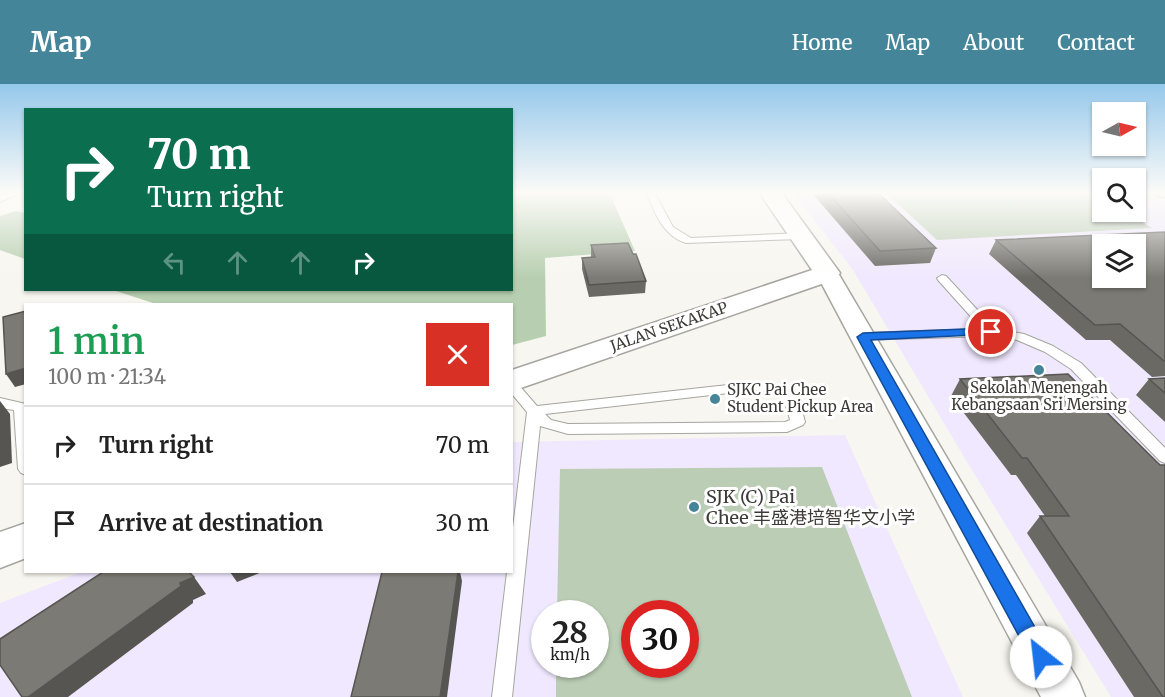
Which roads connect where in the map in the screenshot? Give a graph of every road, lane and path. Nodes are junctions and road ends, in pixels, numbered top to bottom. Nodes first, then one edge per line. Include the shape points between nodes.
1 (665, 221) edge
2 (790, 221) edge
3 (801, 236) junction
4 (827, 273) junction
5 (942, 278) dead end
6 (991, 332) junction
7 (863, 337) junction
8 (513, 381) edge
9 (513, 387) edge
10 (0, 403) edge
11 (534, 411) junction
12 (24, 444) edge
13 (1165, 457) edge
14 (24, 541) edge
15 (0, 550) edge
16 (502, 697) edge
17 (1064, 697) edge

1 - 3 lane via 672,234 690,241
2 - 3 street
3 - 4 street
4 - 7 street
4 - 8 street, JALAN SEKAKAP
5 - 6 lane
6 - 7 lane
6 - 13 lane via 1049,349 1076,366
7 - 17 street
9 - 11 lane
10 - 12 lane via 21,407
11 - 11 lane via 755,386 776,387 788,396 796,408 798,422 787,427 568,429 546,423
11 - 16 lane
14 - 15 street

